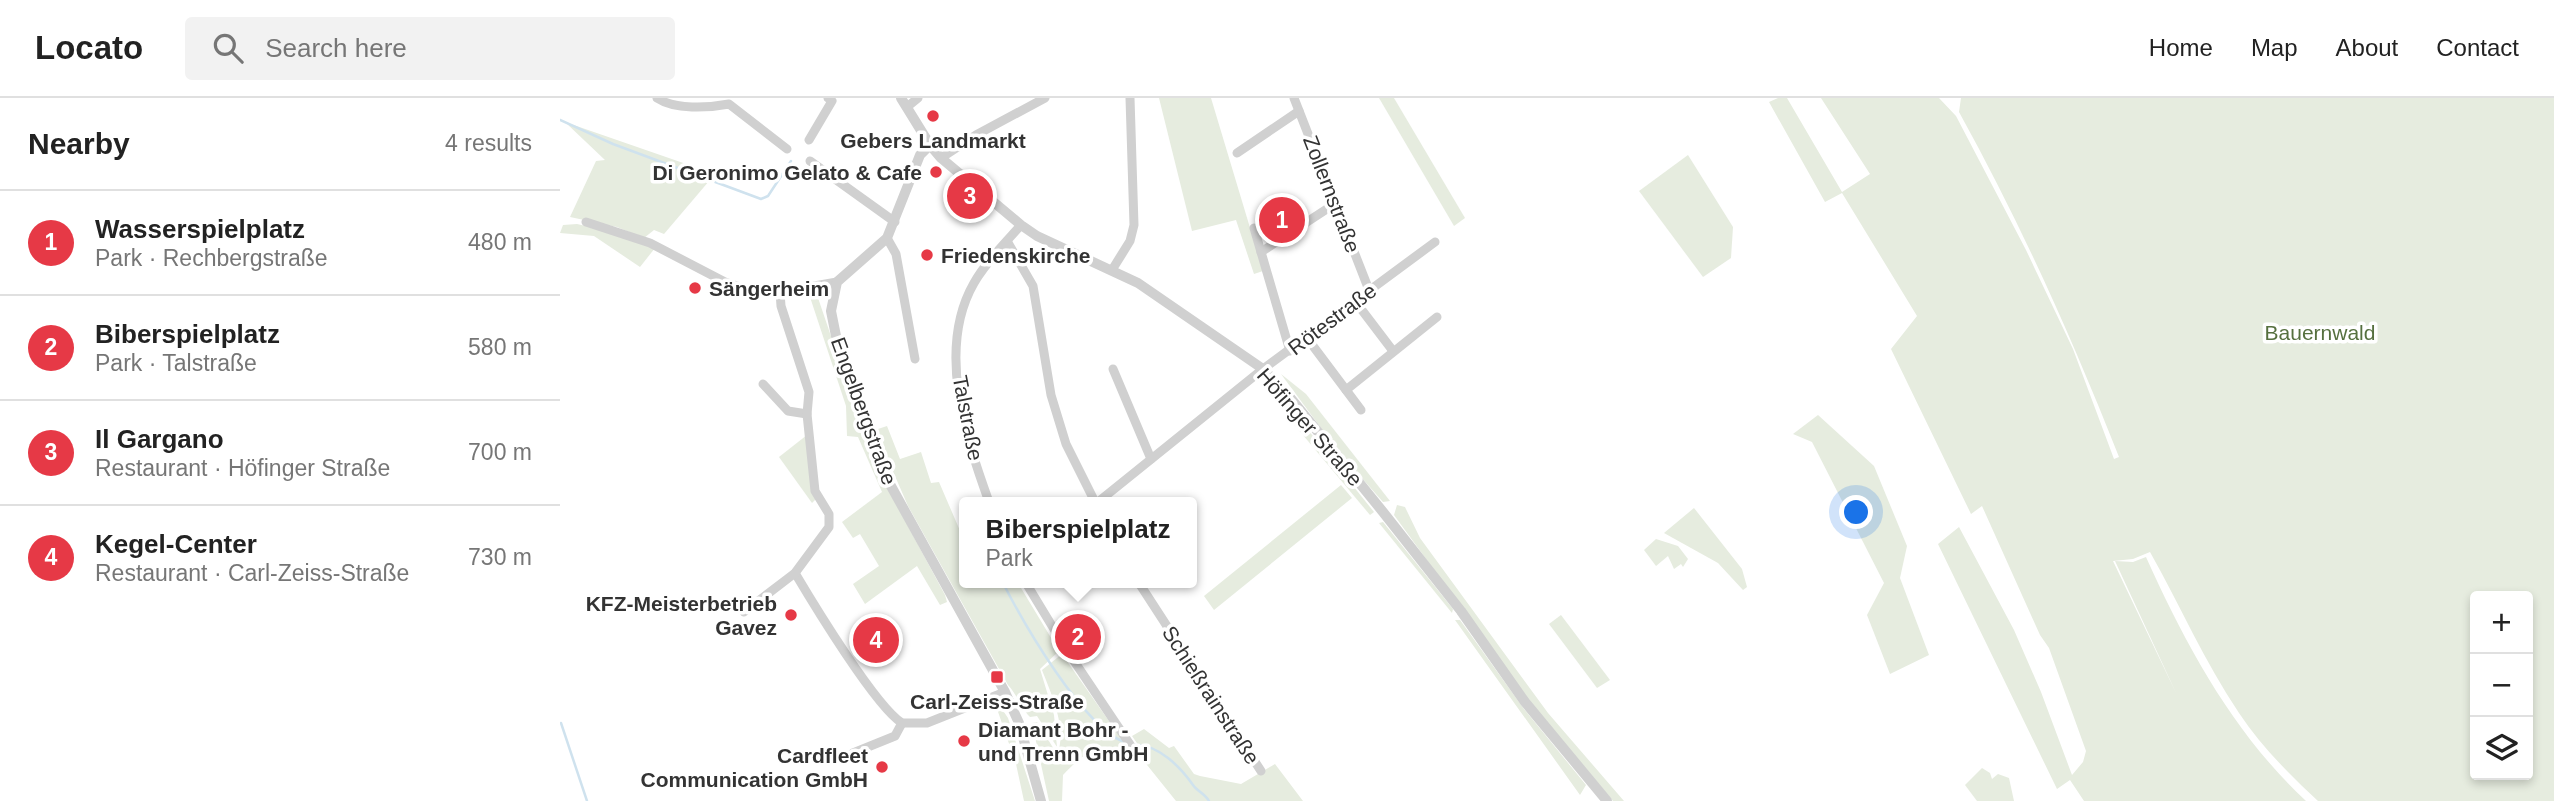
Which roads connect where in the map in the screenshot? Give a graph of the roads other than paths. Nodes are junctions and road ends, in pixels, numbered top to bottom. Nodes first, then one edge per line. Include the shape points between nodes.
1 (657, 98) edge
2 (828, 98) edge
3 (918, 98) edge
4 (1045, 98) edge
5 (1130, 98) edge
6 (1294, 98) edge
7 (729, 101) edge
8 (904, 103) edge
9 (1299, 111) junction
10 (809, 141) dead end
11 (930, 145) junction
12 (787, 149) dead end
13 (1237, 153) dead end
14 (942, 158) junction
15 (810, 161) dead end
16 (1336, 203) junction
17 (586, 222) dead end
18 (895, 222) junction
19 (1021, 225) junction
20 (1254, 228) dead end
21 (887, 239) junction
22 (1007, 241) junction
23 (1435, 242) dead end
24 (1261, 252) junction
25 (1112, 270) junction
26 (837, 282) junction
27 (1369, 290) junction
28 (780, 292) junction
29 (1355, 301) junction
30 (1437, 317) dead end
31 (1307, 338) junction
32 (1290, 351) junction
33 (1393, 351) junction
34 (915, 359) dead end
35 (1113, 369) dead end
36 (1263, 369) junction
37 (763, 384) dead end
38 (1346, 390) junction
39 (1362, 410) dead end
40 (807, 414) junction
41 (1151, 459) junction
42 (987, 497) edge
43 (1093, 497) edge
44 (1102, 497) edge
45 (795, 573) junction
46 (1029, 588) edge
47 (1142, 588) edge
48 (744, 612) dead end
49 (1005, 692) junction
50 (902, 723) junction
51 (1133, 749) dead end
52 (853, 753) dead end
53 (1261, 771) dead end
54 (1041, 801) edge
55 (1607, 801) edge

1 - 7 street via 666,104 695,106
2 - 10 street via 832,101
3 - 8 street
4 - 14 street
5 - 25 street via 1134,225
6 - 9 street, Zollernstraße
7 - 12 street
8 - 11 street, Höfinger Straße
9 - 13 street
9 - 16 street, Zollernstraße
11 - 14 street, Höfinger Straße
11 - 18 street via 920,155
14 - 19 street, Höfinger Straße
15 - 18 street
16 - 24 street
16 - 27 street, Zollernstraße
17 - 28 street via 649,243 725,282 749,290
18 - 21 street
19 - 22 street, Talstraße
19 - 25 street, Höfinger Straße
20 - 24 street
21 - 26 street
21 - 34 street via 896,254
22 - 42 street, Talstraße via 974,284 959,331 960,400
22 - 43 street via 1033,286 1051,395 1066,444
23 - 27 street, Rötestraße
24 - 32 street
25 - 36 street, Höfinger Straße via 1195,320
26 - 28 street
26 - 49 street, Engelbergstraße via 831,311 836,336 881,468
27 - 29 street, Rötestraße
28 - 40 street via 780,306 809,392
29 - 31 street, Rötestraße
29 - 33 street
30 - 33 street
31 - 32 street, Rötestraße
31 - 38 street
32 - 36 street, Rötestraße
33 - 38 street
35 - 41 street
36 - 41 street, Rötestraße
36 - 55 street, Höfinger Straße via 1461,611 1525,702
37 - 40 street via 788,411
38 - 39 street
40 - 45 street via 815,491 829,514 830,527
41 - 44 street, Rötestraße
45 - 48 street
45 - 50 street via 884,706
46 - 51 street
47 - 53 street, Schießrainstraße
49 - 50 street via 927,723
49 - 54 street, Engelbergstraße via 1019,723
50 - 52 street via 895,736

